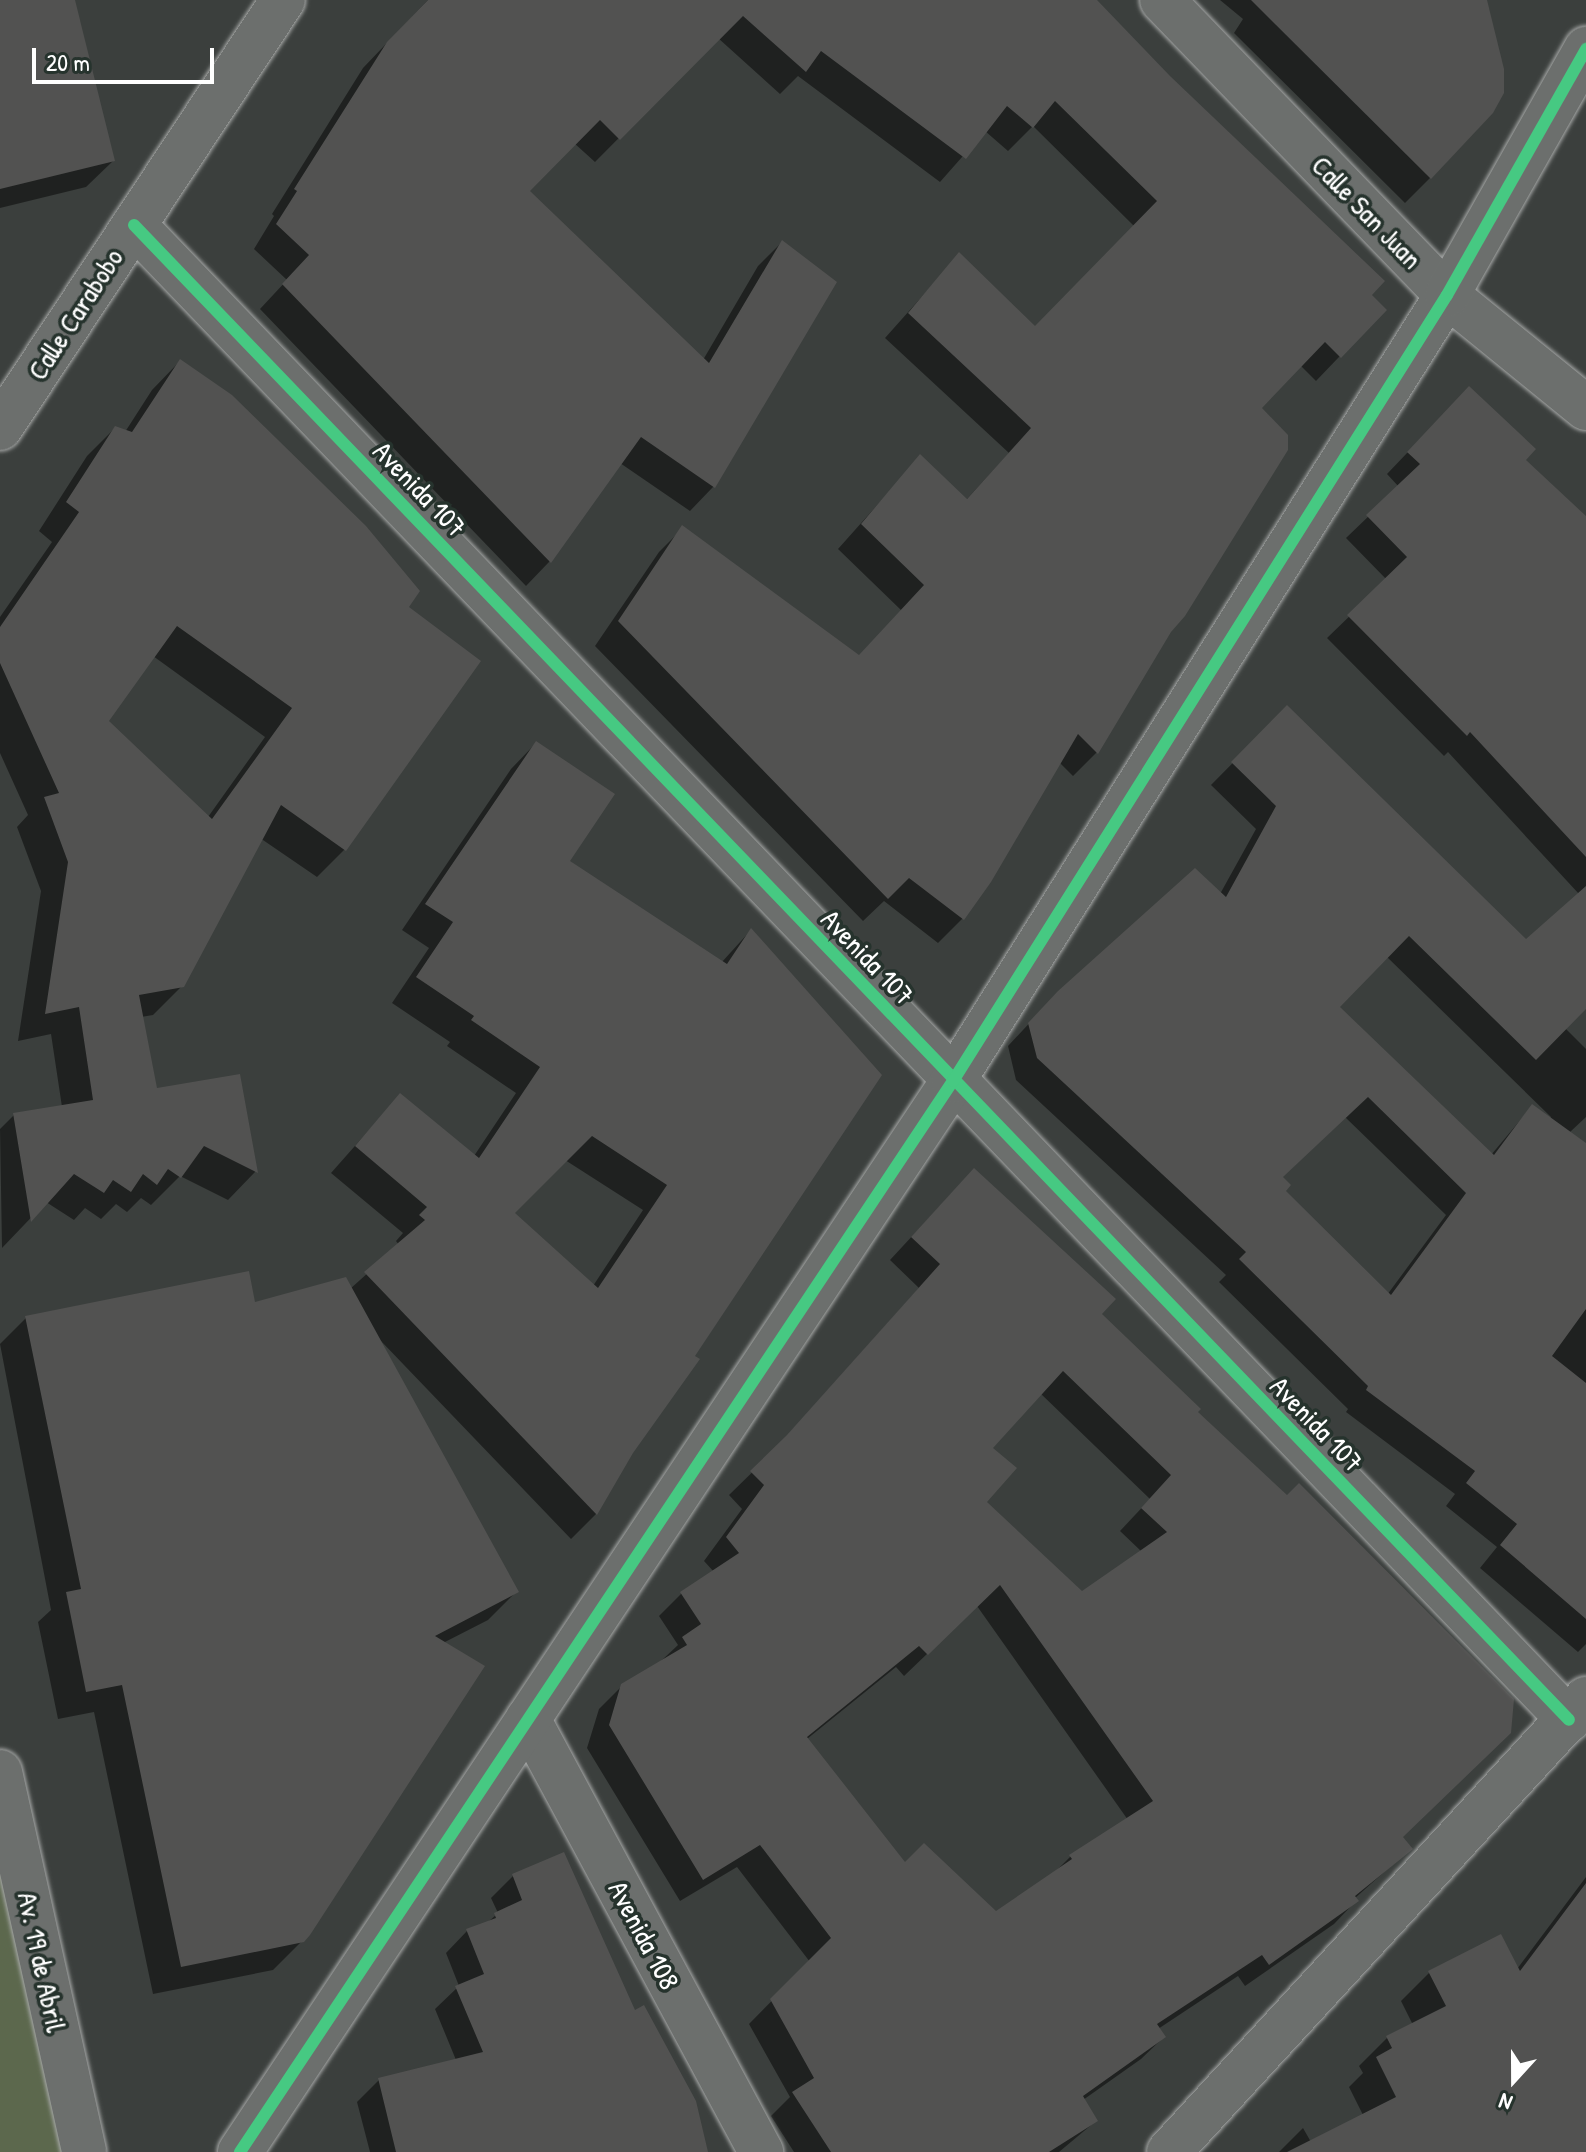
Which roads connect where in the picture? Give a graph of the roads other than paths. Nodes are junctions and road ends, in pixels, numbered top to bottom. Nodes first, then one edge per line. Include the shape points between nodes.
1 (283, 0) edge
2 (1162, 0) edge
3 (1586, 49) edge
4 (134, 225) junction
5 (1447, 295) junction
6 (1586, 408) edge
7 (0, 428) edge
8 (953, 1081) junction
9 (1578, 1710) edge
10 (528, 1719) junction
11 (0, 1772) edge
12 (84, 2152) edge
13 (240, 2152) edge
14 (761, 2152) edge
15 (1169, 2152) edge

1 - 4 street, Calle Carabobo
2 - 5 street, Calle San Juan
3 - 5 street
4 - 7 street, Calle Carabobo
4 - 8 street, Avenida 107
5 - 6 street, Calle San Juan
5 - 8 street
8 - 9 street, Avenida 107
8 - 10 street
9 - 15 street
10 - 13 street
10 - 14 street, Avenida 108
11 - 12 street, Av. 19 de Abril

